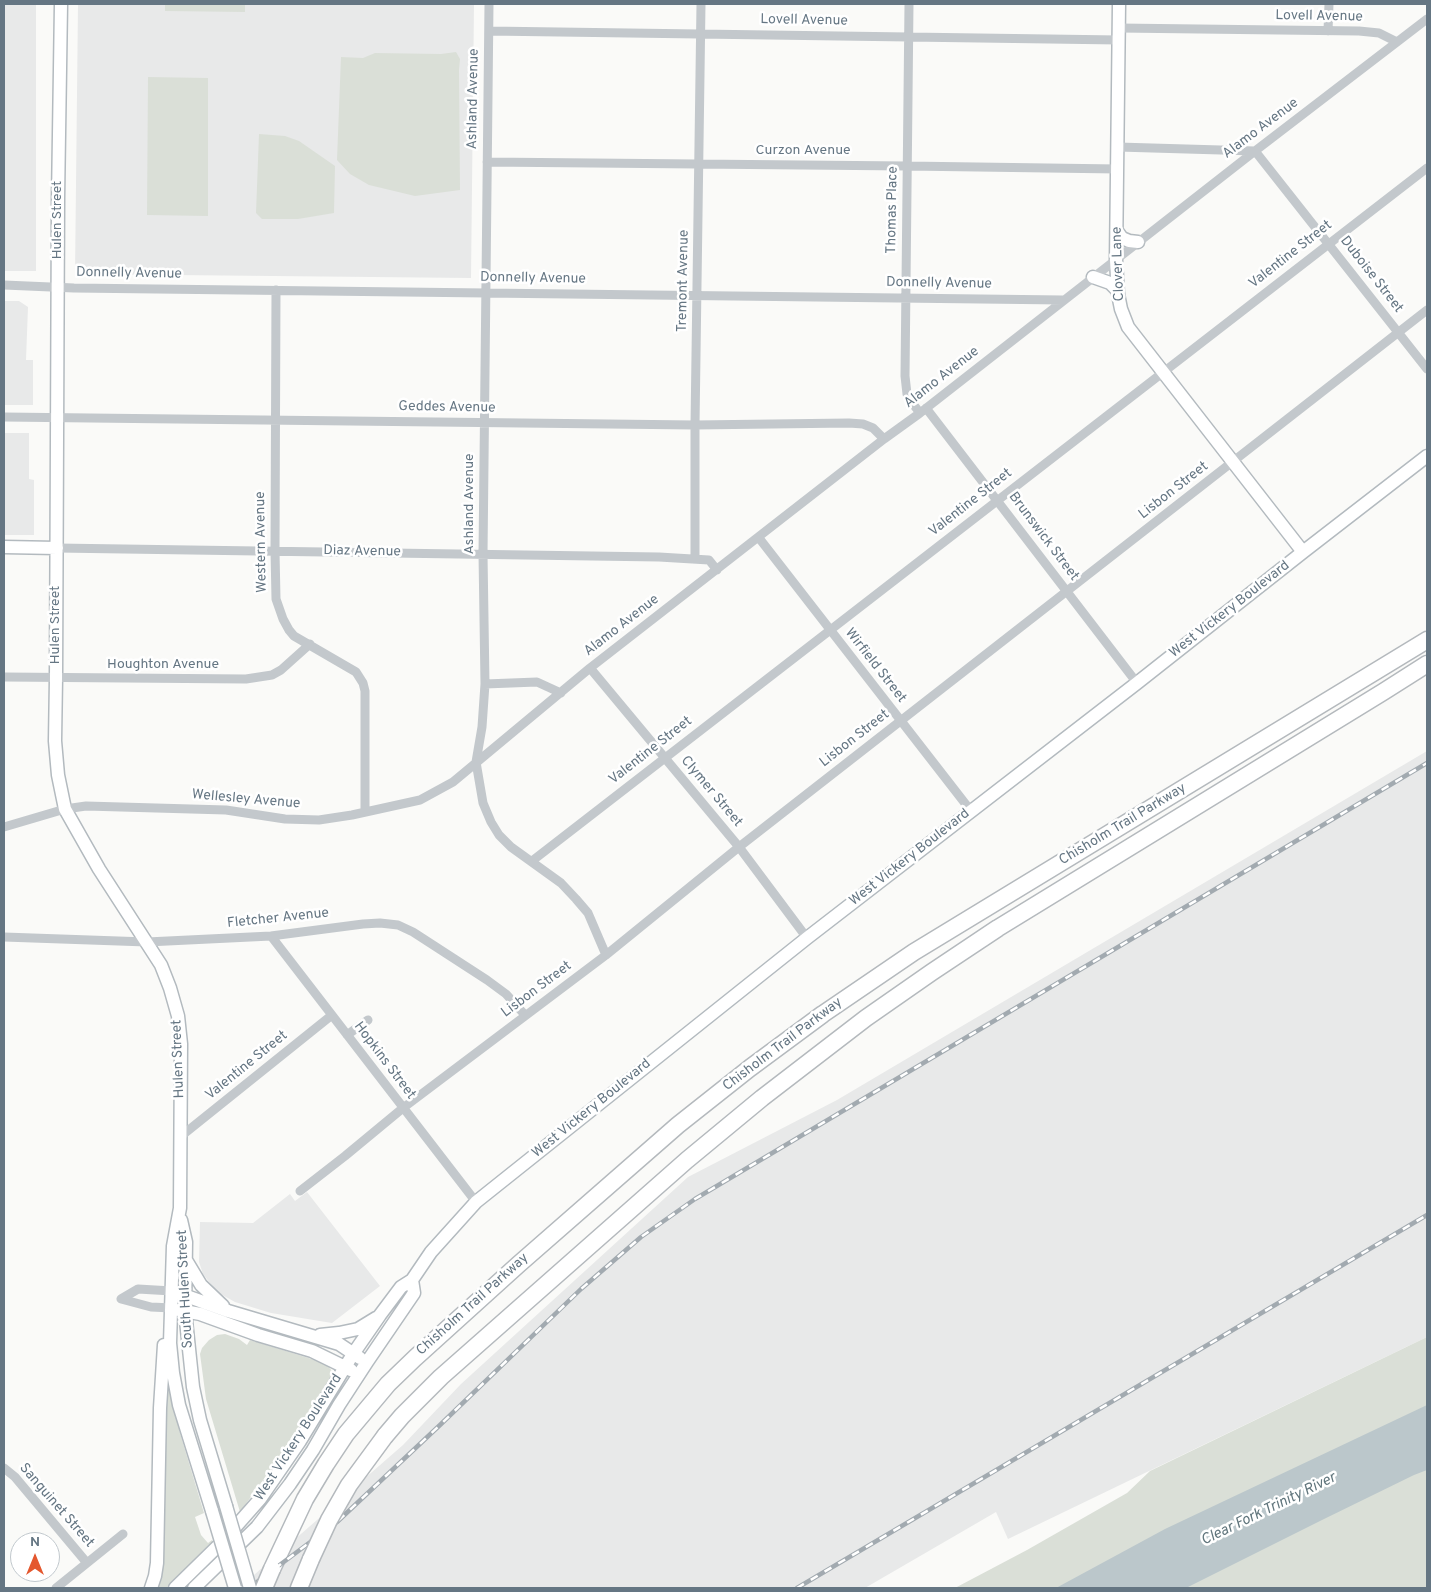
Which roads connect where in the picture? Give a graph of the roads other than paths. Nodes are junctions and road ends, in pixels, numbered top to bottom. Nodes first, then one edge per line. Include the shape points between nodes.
1 (61, 4) edge
2 (489, 4) edge
3 (701, 4) edge
4 (909, 4) edge
5 (1119, 4) edge
6 (1329, 4) edge
7 (1426, 23) edge
8 (488, 31) junction
9 (1328, 31) junction
10 (701, 34) junction
11 (1119, 34) junction
12 (909, 36) junction
13 (1397, 42) junction
14 (1118, 147) junction
15 (1255, 151) junction
16 (487, 162) junction
17 (700, 164) junction
18 (908, 166) junction
19 (1427, 168) edge
20 (1118, 169) junction
21 (1117, 232) junction
22 (1138, 242) junction
23 (1329, 244) junction
24 (1116, 260) junction
25 (1093, 277) junction
26 (4, 285) edge
27 (57, 286) junction
28 (276, 290) junction
29 (1117, 290) junction
30 (486, 292) junction
31 (697, 295) junction
32 (906, 297) junction
33 (1063, 300) junction
34 (1427, 310) edge
35 (1398, 332) junction
36 (1427, 369) edge
37 (1163, 372) junction
38 (923, 410) junction
39 (4, 417) edge
40 (57, 417) junction
41 (276, 419) junction
42 (485, 422) junction
43 (695, 425) junction
44 (884, 439) junction
45 (1427, 456) edge
46 (1233, 463) junction
47 (997, 501) junction
48 (759, 538) junction
49 (4, 547) edge
50 (57, 548) junction
51 (275, 551) junction
52 (1303, 552) junction
53 (483, 554) junction
54 (695, 559) junction
55 (716, 570) junction
56 (1067, 591) junction
57 (830, 630) junction
58 (1427, 640) edge
59 (310, 644) junction
60 (1427, 664) edge
61 (590, 668) junction
62 (4, 677) edge
63 (56, 678) junction
64 (1137, 683) junction
65 (485, 684) junction
66 (561, 693) junction
67 (900, 721) junction
68 (665, 758) junction
69 (476, 762) junction
70 (65, 809) junction
71 (971, 811) junction
72 (365, 812) junction
73 (4, 827) edge
74 (739, 847) junction
75 (532, 861) junction
76 (271, 936) junction
77 (4, 938) edge
78 (807, 938) junction
79 (147, 942) junction
80 (606, 955) junction
81 (332, 1015) junction
82 (526, 1015) junction
83 (368, 1020) dead end
84 (347, 1035) junction
85 (403, 1108) junction
86 (180, 1137) junction
87 (300, 1191) dead end
88 (476, 1202) junction
89 (180, 1215) junction
90 (186, 1258) junction
91 (412, 1280) junction
92 (172, 1291) junction
93 (185, 1295) junction
94 (172, 1308) junction
95 (185, 1310) junction
96 (228, 1311) junction
97 (380, 1315) junction
98 (312, 1336) junction
99 (353, 1354) junction
100 (367, 1362) junction
101 (345, 1366) junction
102 (358, 1375) junction
103 (4, 1468) edge
104 (123, 1534) dead end
105 (87, 1563) junction
106 (56, 1588) edge
107 (151, 1588) edge
108 (174, 1588) edge
109 (194, 1588) edge
110 (235, 1588) edge
111 (250, 1588) edge
112 (264, 1588) edge
113 (299, 1588) edge

1 - 27 main road, Hulen Street
2 - 8 street, Ashland Avenue
3 - 10 street, Tremont Avenue
4 - 12 street, Thomas Place
5 - 11 main road, Clover Lane
6 - 9 street
7 - 13 street, Alamo Avenue
8 - 10 street, Lovell Avenue
8 - 16 street, Ashland Avenue
9 - 11 street, Lovell Avenue
9 - 13 street, Lovell Avenue via 1380,33
10 - 12 street, Lovell Avenue
10 - 17 street, Tremont Avenue
11 - 12 street, Lovell Avenue
11 - 14 main road, Clover Lane
12 - 18 street, Thomas Place
13 - 15 street, Alamo Avenue
14 - 15 street
14 - 20 main road, Clover Lane
15 - 22 street, Alamo Avenue
15 - 23 street, Duboise Street
16 - 17 street, Curzon Avenue
16 - 30 street, Ashland Avenue
17 - 18 street, Curzon Avenue
17 - 31 street, Tremont Avenue
18 - 20 street, Curzon Avenue
18 - 32 street, Thomas Place
19 - 23 street, Valentine Street
20 - 21 main road, Clover Lane
21 - 22 main road via 1122,238
21 - 24 main road, Clover Lane
22 - 24 street, Alamo Avenue
23 - 35 street, Duboise Street
23 - 37 street, Valentine Street
24 - 25 street, Alamo Avenue
24 - 29 main road, Clover Lane
25 - 29 main road via 1110,283
25 - 33 street, Alamo Avenue
26 - 27 street, Donnelly Avenue
27 - 28 street, Donnelly Avenue
27 - 40 main road, Hulen Street
28 - 30 street, Donnelly Avenue
28 - 41 street, Western Avenue
29 - 37 main road, Clover Lane via 1120,310 1128,327
30 - 31 street, Donnelly Avenue
30 - 42 street, Ashland Avenue
31 - 32 street, Donnelly Avenue
31 - 43 street, Tremont Avenue
32 - 33 street, Donnelly Avenue
32 - 38 street, Thomas Place via 907,394
33 - 38 street, Alamo Avenue
34 - 35 street, Lisbon Street
35 - 36 street, Duboise Street
35 - 46 street, Lisbon Street
37 - 46 main road, Clover Lane
37 - 47 street, Valentine Street
38 - 44 street, Alamo Avenue
38 - 47 street, Brunswick Street
39 - 40 street, Geddes Avenue
40 - 41 street, Geddes Avenue
40 - 50 main road, Hulen Street
41 - 42 street, Geddes Avenue
41 - 51 street, Western Avenue
42 - 43 street, Geddes Avenue
42 - 53 street, Ashland Avenue
43 - 44 street, Geddes Avenue via 863,424 873,428
43 - 54 street, Tremont Avenue
44 - 48 street, Alamo Avenue
45 - 52 main road, West Vickery Boulevard
46 - 52 main road, Clover Lane
46 - 56 street, Lisbon Street
47 - 56 street, Brunswick Street
47 - 57 street, Valentine Street
48 - 55 street, Alamo Avenue
48 - 57 street, Wirfield Street
49 - 50 main road, Diaz Avenue
50 - 51 street, Diaz Avenue
50 - 63 main road, Hulen Street
51 - 53 street, Diaz Avenue
51 - 59 street, Western Avenue via 275,588 279,610 294,636
52 - 64 main road, West Vickery Boulevard
53 - 54 street, Diaz Avenue
53 - 65 street, Ashland Avenue
54 - 55 street, Diaz Avenue via 709,560
55 - 61 street, Alamo Avenue
56 - 64 street, Brunswick Street
56 - 67 street, Lisbon Street
57 - 67 street, Wirfield Street
57 - 68 street, Valentine Street
58 - 112 highway, Chisholm Trail Parkway, bridge via 914,952 816,1019 678,1125 388,1384 336,1448 304,1498
59 - 63 street, Houghton Avenue via 272,675 246,679
59 - 72 street, Western Avenue via 356,672 363,683
60 - 113 highway, Chisholm Trail Parkway, bridge via 1084,874 932,972 812,1059 687,1160 441,1376 402,1416 338,1503
61 - 66 street, Alamo Avenue
61 - 68 street, Clymer Street
62 - 63 street, Houghton Avenue
63 - 70 main road, Hulen Street via 54,741
64 - 71 main road, West Vickery Boulevard
65 - 66 street via 537,682
65 - 69 street, Ashland Avenue
66 - 69 street, Alamo Avenue
67 - 71 street, Wirfield Street
67 - 74 street, Lisbon Street
68 - 74 street, Clymer Street
68 - 75 street, Valentine Street
69 - 72 street, Wellesley Avenue via 453,782 420,800
69 - 75 street, Ashland Avenue via 483,803 491,822 511,847
70 - 72 street, Wellesley Avenue via 130,806 226,810 285,819 319,820
70 - 73 street, Wellesley Avenue
70 - 79 main road, Hulen Street via 99,869
71 - 78 main road, West Vickery Boulevard
74 - 78 street, Clymer Street
74 - 80 street, Lisbon Street
75 - 80 street, Ashland Avenue via 560,883 588,913
76 - 79 street, Fletcher Avenue
76 - 81 street, Hopkins Street
76 - 82 street, Fletcher Avenue via 363,924 398,925 487,980
77 - 79 street, Fletcher Avenue
78 - 88 main road, West Vickery Boulevard
79 - 86 main road, Hulen Street via 167,980 178,1016
80 - 82 street, Lisbon Street
81 - 84 street, Hopkins Street
81 - 86 street, Valentine Street
82 - 85 street, Lisbon Street
83 - 84 street
84 - 85 street, Hopkins Street
85 - 87 street, Lisbon Street
85 - 88 street, Hopkins Street
86 - 89 main road, Hulen Street
88 - 91 main road, West Vickery Boulevard via 431,1252
89 - 90 main road, South Hulen Street
89 - 92 main road, South Hulen Street via 174,1246
90 - 93 main road, South Hulen Street
90 - 96 main road via 201,1285
91 - 97 main road, West Vickery Boulevard via 401,1287
91 - 100 main road, West Vickery Boulevard via 414,1293
92 - 93 main road
92 - 94 main road, South Hulen Street
92 - 94 street via 138,1289 121,1299 151,1307
93 - 95 main road, South Hulen Street
93 - 96 main road
94 - 95 main road
94 - 107 main road via 165,1331 157,1563
94 - 110 main road, South Hulen Street, bridge via 170,1343 179,1405
95 - 101 main road
95 - 111 main road, South Hulen Street, bridge via 195,1400
96 - 98 main road
97 - 98 main road via 358,1329
97 - 99 main road, West Vickery Boulevard
98 - 99 main road via 339,1344
99 - 100 main road
99 - 101 main road, West Vickery Boulevard
100 - 102 main road, West Vickery Boulevard
101 - 102 main road
101 - 108 main road, West Vickery Boulevard via 260,1499
102 - 109 main road, West Vickery Boulevard via 313,1450 272,1509
103 - 105 street, Sanguinet Street
104 - 105 street
105 - 106 street

